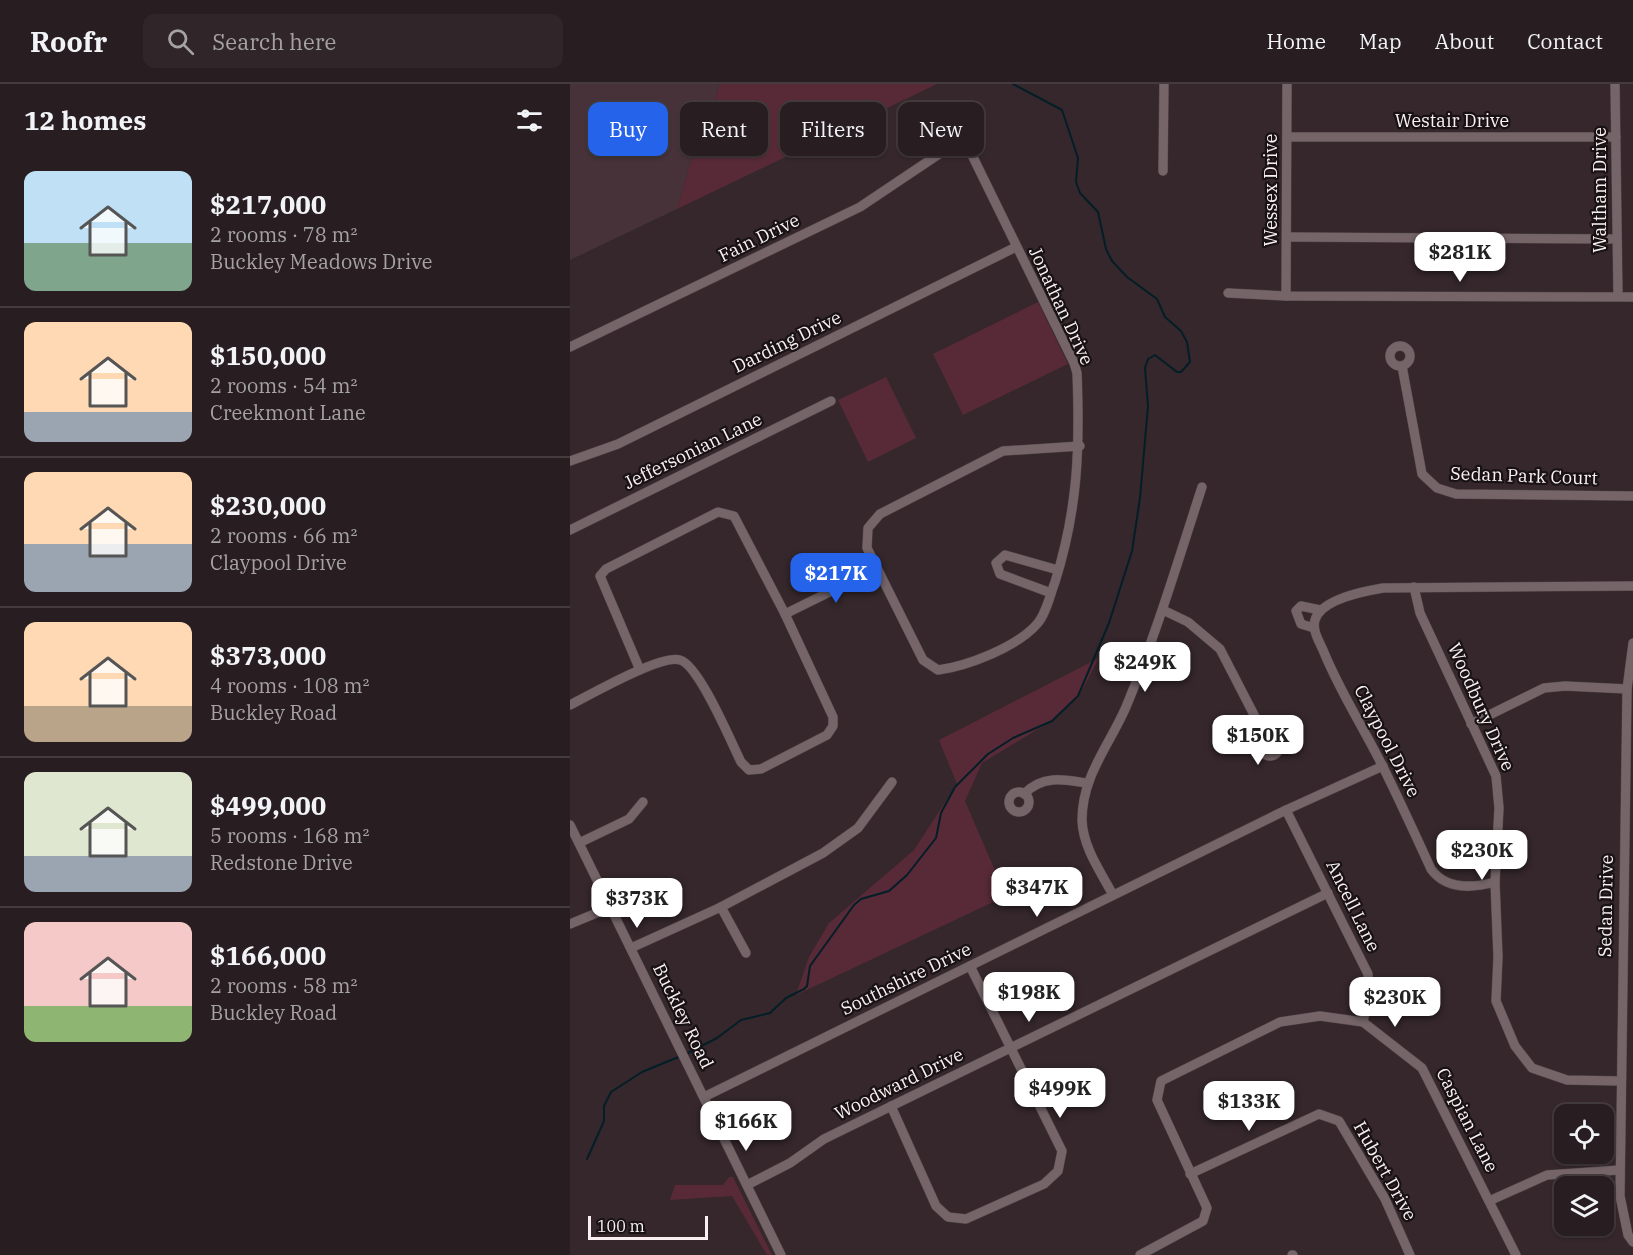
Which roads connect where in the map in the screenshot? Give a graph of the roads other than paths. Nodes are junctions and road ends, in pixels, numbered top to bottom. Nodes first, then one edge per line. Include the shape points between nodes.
1 (1164, 84) edge
2 (1287, 84) edge
3 (1615, 84) edge
4 (1288, 137) junction
5 (1616, 137) junction
6 (936, 156) edge
7 (971, 156) edge
8 (1163, 171) dead end
9 (1288, 237) junction
10 (1615, 239) junction
11 (1016, 247) junction
12 (1228, 293) dead end
13 (1286, 296) junction
14 (1618, 296) junction
15 (1633, 297) edge
16 (570, 347) edge
17 (1402, 366) dead end
18 (831, 401) dead end
19 (1080, 446) junction
20 (570, 460) edge
21 (1202, 487) dead end
22 (1633, 496) edge
23 (570, 530) edge
24 (876, 569) junction
25 (1058, 570) junction
26 (1633, 586) edge
27 (1414, 587) junction
28 (1051, 593) junction
29 (1162, 610) junction
30 (1320, 610) junction
31 (785, 614) junction
32 (1314, 628) junction
33 (1633, 643) edge
34 (640, 670) junction
35 (1627, 689) junction
36 (570, 705) edge
37 (1471, 724) junction
38 (1266, 738) dead end
39 (1383, 766) junction
40 (892, 782) dead end
41 (1086, 783) junction
42 (1024, 794) dead end
43 (643, 801) dead end
44 (1286, 810) junction
45 (570, 825) edge
46 (579, 843) junction
47 (1496, 882) junction
48 (1328, 893) junction
49 (1113, 895) junction
50 (611, 907) junction
51 (721, 907) junction
52 (570, 924) edge
53 (631, 948) junction
54 (746, 953) dead end
55 (970, 966) junction
56 (1364, 1022) junction
57 (1009, 1047) junction
58 (1619, 1081) junction
59 (704, 1097) junction
60 (891, 1107) junction
61 (1619, 1170) junction
62 (1190, 1174) junction
63 (747, 1185) junction
64 (1489, 1201) junction
65 (1633, 1242) edge
66 (1161, 1251) edge
67 (782, 1255) edge
68 (1140, 1255) edge
69 (1410, 1255) edge
70 (1516, 1255) edge

1 - 8 street
2 - 4 street, Wessex Drive
3 - 5 street, Waltham Drive
4 - 5 street, Westair Drive
4 - 9 street, Wessex Drive
5 - 10 street, Waltham Drive
6 - 16 street, Fain Drive via 860,207
7 - 11 street, Jonathan Drive
9 - 10 street
9 - 13 street, Wessex Drive
10 - 14 street, Waltham Drive
11 - 19 street, Jonathan Drive via 1077,373
11 - 20 street, Darding Drive via 618,444
12 - 13 street
13 - 14 street
14 - 15 street
17 - 22 street, Sedan Park Court via 1422,474 1437,488 1456,494
18 - 23 street, Jeffersonian Lane
19 - 24 street, Jonathan Drive via 1003,451 880,514 868,528 867,548
19 - 25 street, Jonathan Drive via 1071,521
21 - 29 street
24 - 28 street, Jonathan Drive via 923,660 938,670 960,667 1024,637 1039,622
24 - 31 street
25 - 28 street, Jonathan Drive
25 - 28 street via 1005,555 996,562 1000,574
26 - 27 street, Claypool Drive
27 - 30 street, Claypool Drive via 1363,591
27 - 37 street, Woodbury Drive via 1420,613
29 - 38 street via 1188,622 1220,649
29 - 41 street via 1125,708
30 - 32 street
30 - 32 street, Claypool Drive via 1301,606 1296,611 1301,624
31 - 34 street via 734,516 718,512 606,569 600,576
31 - 34 street via 833,717 833,726 827,735 761,770 749,770 741,762 689,664 669,659
32 - 39 street, Claypool Drive
33 - 35 street, Sedan Drive
34 - 36 street
35 - 37 street via 1544,688
35 - 58 street, Sedan Drive
37 - 47 street, Woodbury Drive via 1496,776
39 - 44 street, Southshire Drive
39 - 47 street, Claypool Drive via 1436,876 1472,888
40 - 51 street via 858,828 823,853
41 - 42 street via 1063,778 1041,781
41 - 49 street via 1082,823 1086,845
43 - 46 street via 629,819
44 - 48 street, Ancell Lane
44 - 49 street, Southshire Drive
45 - 46 street, Buckley Road
46 - 50 street, Buckley Road
47 - 58 street, Woodbury Drive via 1496,1001 1520,1054 1532,1068 1567,1080
48 - 56 street, Ancell Lane via 1368,974
48 - 57 street, Woodward Drive
49 - 55 street, Southshire Drive
50 - 52 street
50 - 53 street, Buckley Road
51 - 53 street
51 - 54 street
53 - 59 street, Buckley Road
55 - 57 street
55 - 59 street, Southshire Drive
56 - 62 street via 1320,1016 1280,1022 1161,1081 1157,1100
56 - 64 street, Caspian Lane via 1422,1068
57 - 60 street, Woodward Drive
57 - 60 street via 1062,1151 1058,1171 1044,1184 966,1220 948,1217 936,1206
58 - 61 street, Sedan Drive
59 - 63 street, Buckley Road
60 - 63 street, Woodward Drive
61 - 64 street via 1547,1175
61 - 65 street, Sedan Drive via 1621,1210
62 - 66 street via 1207,1215
62 - 69 street, Hubert Drive via 1319,1114 1339,1121 1385,1199
63 - 67 street, Buckley Road
64 - 70 street, Caspian Lane
66 - 68 street

